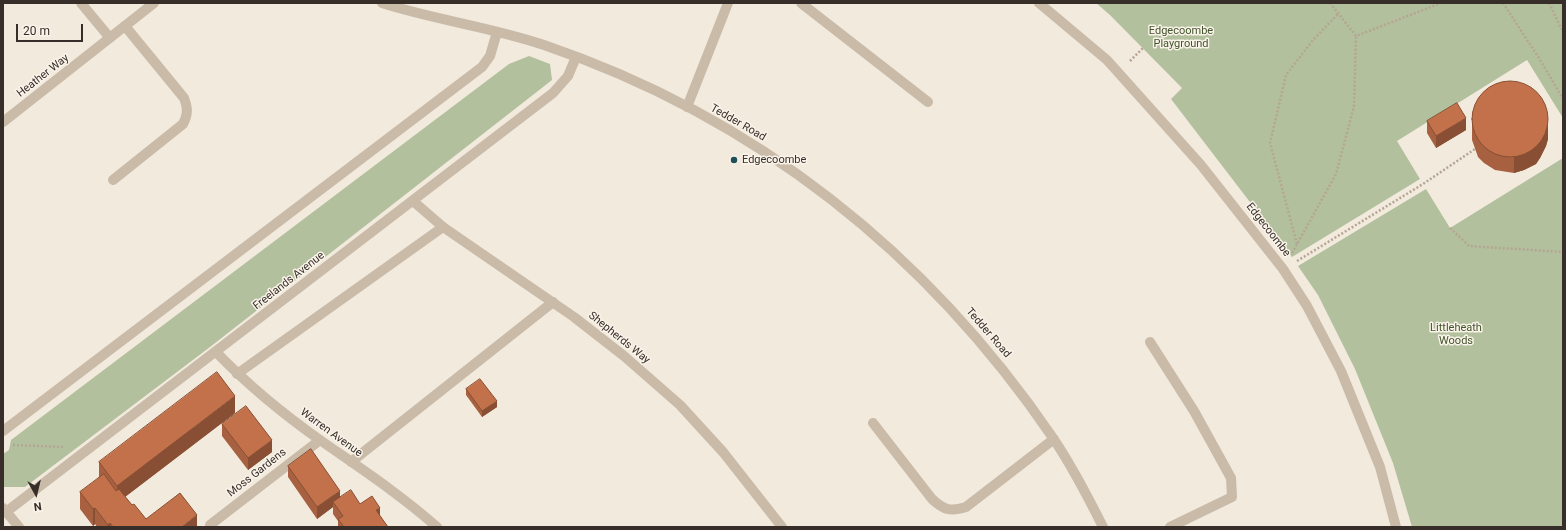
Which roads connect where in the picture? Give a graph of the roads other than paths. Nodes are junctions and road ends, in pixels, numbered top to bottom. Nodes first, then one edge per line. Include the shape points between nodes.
1 (81, 3) edge
2 (154, 3) edge
3 (382, 3) edge
4 (728, 3) edge
5 (801, 3) edge
6 (1039, 3) edge
7 (124, 26) junction
8 (497, 32) junction
9 (110, 38) junction
10 (576, 57) junction
11 (928, 102) dead end
12 (687, 107) junction
13 (3, 122) edge
14 (113, 180) dead end
15 (413, 201) junction
16 (443, 227) junction
17 (553, 302) junction
18 (1150, 342) dead end
19 (216, 352) junction
20 (237, 374) junction
21 (873, 423) dead end
22 (3, 431) edge
23 (1054, 439) junction
24 (320, 440) junction
25 (351, 462) junction
26 (4, 510) edge
27 (210, 525) dead end
28 (19, 527) edge
29 (437, 527) edge
30 (782, 527) edge
31 (1103, 527) edge
32 (1170, 527) edge
33 (1396, 527) edge

1 - 9 street
2 - 7 street, Heather Way
3 - 8 street, Tedder Road
4 - 12 street
5 - 11 street
6 - 33 street, Edgecoombe via 1107,60 1202,165 1283,269 1307,306 1341,371 1380,468
7 - 9 street, Heather Way
7 - 14 street via 184,98 187,110 182,124
8 - 10 street, Tedder Road
8 - 22 street via 490,56 482,67
9 - 13 street, Heather Way
10 - 12 street, Tedder Road via 632,80
10 - 15 street, Freelands Avenue via 568,76 553,93
12 - 23 street, Tedder Road via 753,144 805,179 885,244 941,299 998,363
15 - 16 street, Shepherds Way
15 - 19 street, Freelands Avenue
16 - 17 street, Shepherds Way
16 - 20 street
17 - 25 street
17 - 30 street, Shepherds Way via 624,356 680,405 723,452
18 - 32 street via 1194,411 1231,478 1232,497
19 - 20 street, Warren Avenue
19 - 26 street, Freelands Avenue via 91,448
20 - 24 street, Warren Avenue
21 - 23 street via 932,499 942,508 954,510 966,507
23 - 31 street, Tedder Road
24 - 25 street, Warren Avenue
24 - 27 street, Moss Gardens
25 - 29 street, Warren Avenue
26 - 28 street

